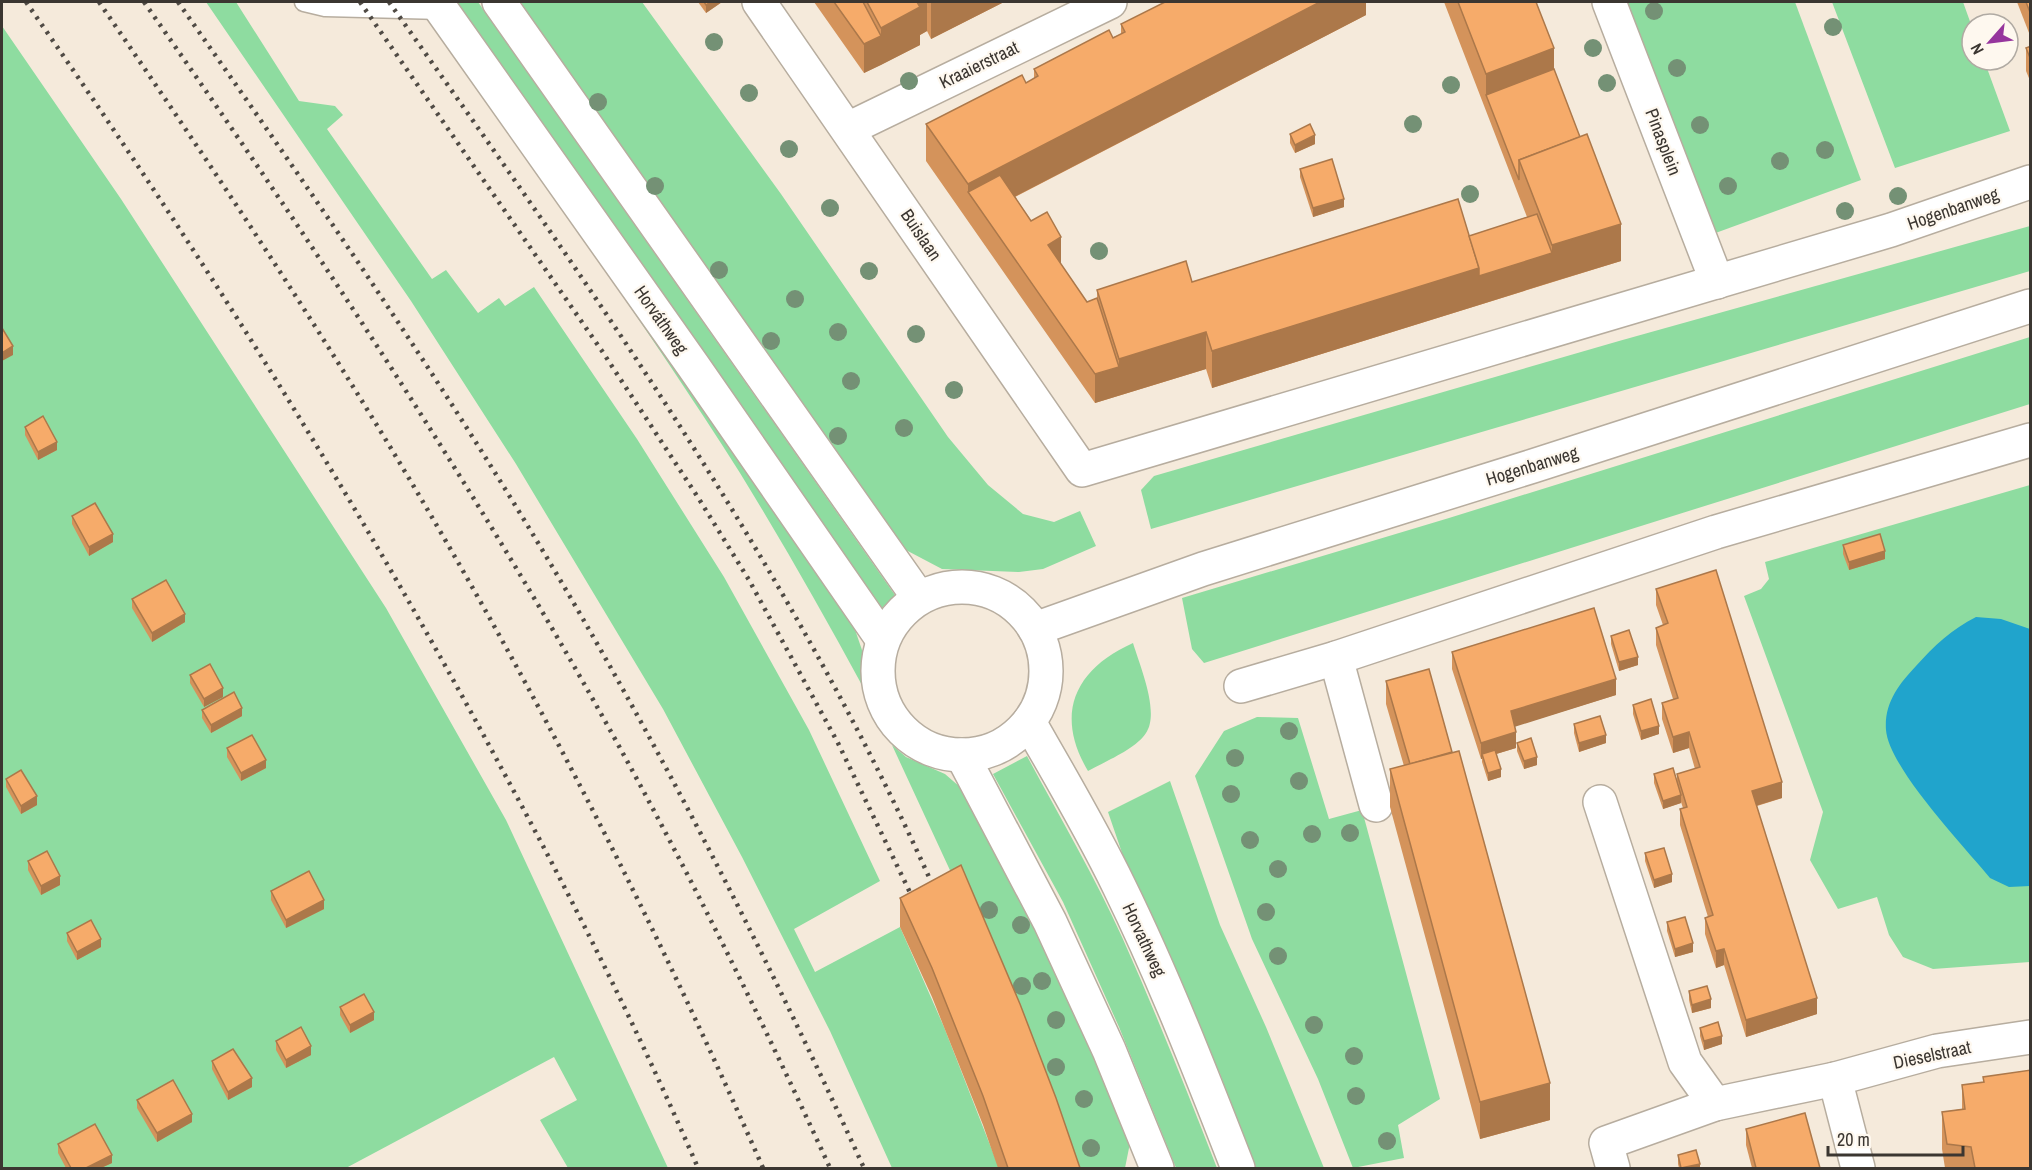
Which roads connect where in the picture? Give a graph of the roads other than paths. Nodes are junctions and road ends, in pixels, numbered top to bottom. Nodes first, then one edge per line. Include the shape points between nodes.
1 (304, 2) edge
2 (499, 2) edge
3 (759, 2) edge
4 (1110, 2) edge
5 (1610, 2) edge
6 (439, 6) edge
7 (848, 129) junction
8 (2031, 182) edge
9 (1717, 282) junction
10 (2031, 306) edge
11 (2031, 440) edge
12 (1082, 470) joint
13 (919, 598) junction
14 (1035, 629) junction
15 (883, 640) junction
16 (1336, 658) junction
17 (1241, 686) dead end
18 (1029, 722) junction
19 (962, 755) junction
20 (1600, 802) dead end
21 (1376, 805) dead end
22 (2031, 1037) edge
23 (1835, 1079) junction
24 (1714, 1104) junction
25 (1610, 1156) edge
26 (1157, 1168) edge
27 (1238, 1168) edge
28 (1858, 1168) edge

1 - 6 lane via 325,7
2 - 13 street
3 - 7 street, Buislaan
4 - 7 street, Kraaierstraat
5 - 9 street, Pinasplein
6 - 15 street, Horváthweg
7 - 12 street, Buislaan
8 - 9 street, Hogenbanweg via 1891,230
9 - 12 street, Hogenbanweg
10 - 14 street, Hogenbanweg via 1203,569
11 - 16 street via 1716,532
13 - 14 street via 955,586 974,587 1009,601
13 - 15 street via 903,609
14 - 18 street via 1044,652 1046,676 1038,708
15 - 19 street via 878,664 879,690 896,723 925,747
16 - 17 street
16 - 21 street
18 - 19 street via 999,746
18 - 27 street, Horvathweg via 1087,824 1150,952
19 - 26 street via 1055,932
20 - 24 street via 1685,1062
22 - 23 street, Dieselstraat via 1937,1051
23 - 24 street, Dieselstraat
23 - 28 street
24 - 25 street, Dieselstraat

